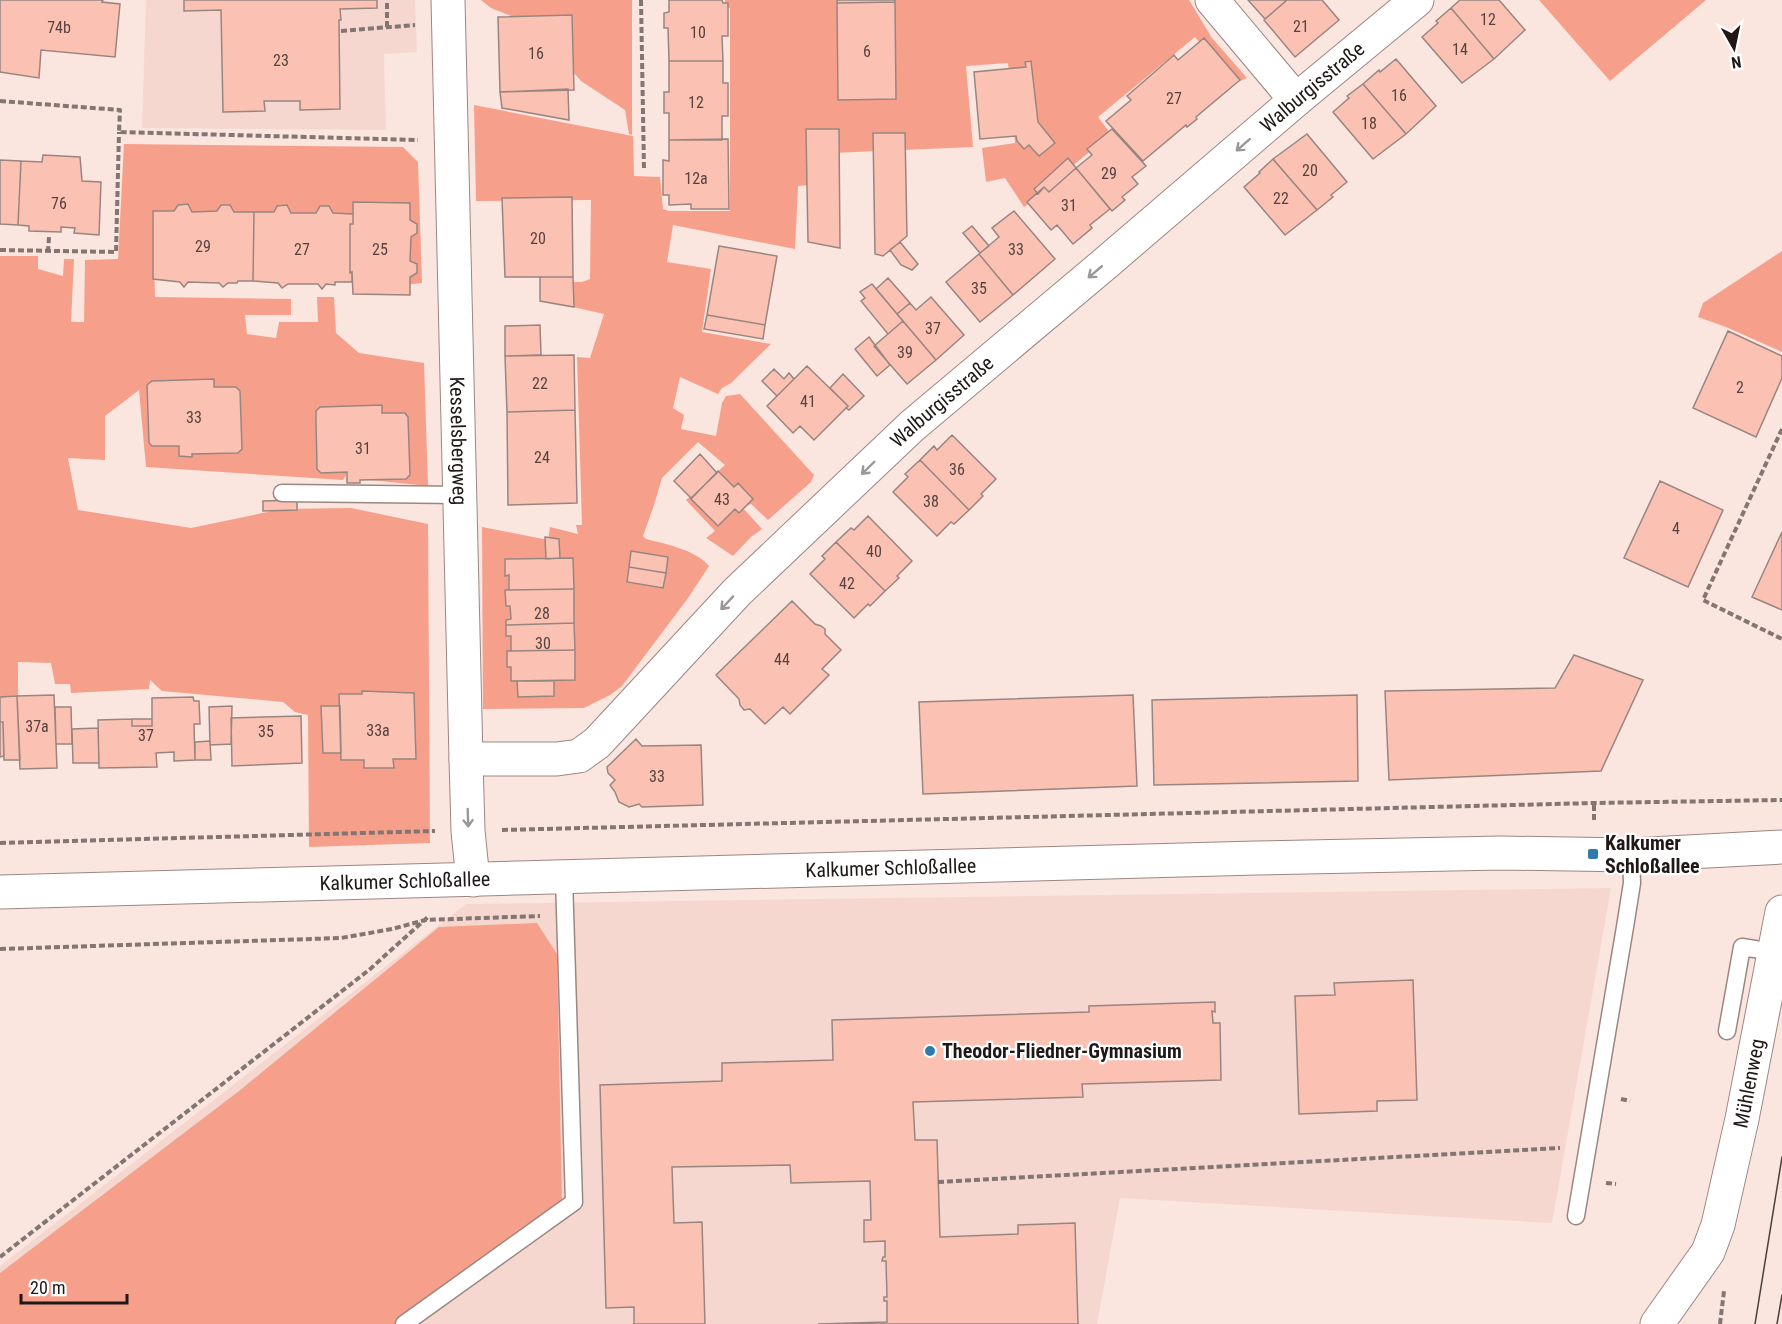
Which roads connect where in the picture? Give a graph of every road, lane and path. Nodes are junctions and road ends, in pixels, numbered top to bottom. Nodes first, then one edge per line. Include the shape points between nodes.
1 (387, 0) edge
2 (448, 0) edge
3 (641, 0) edge
4 (1212, 0) edge
5 (1417, 0) edge
6 (416, 25) dead end
7 (387, 27) junction
8 (341, 31) dead end
9 (1296, 100) junction
10 (0, 101) edge
11 (119, 132) junction
12 (452, 141) junction
13 (644, 169) dead end
14 (49, 237) dead end
15 (0, 250) edge
16 (48, 252) junction
17 (1782, 429) edge
18 (1780, 437) edge
19 (282, 493) dead end
20 (460, 495) junction
21 (1782, 639) edge
22 (466, 759) junction
23 (1782, 800) edge
24 (468, 831) junction
25 (0, 843) edge
26 (1782, 846) edge
27 (1632, 855) junction
28 (564, 878) junction
29 (473, 880) junction
30 (0, 892) edge
31 (1782, 912) edge
32 (433, 913) dead end
33 (566, 915) junction
34 (425, 920) junction
35 (0, 949) edge
36 (1773, 952) junction
37 (1727, 1031) dead end
38 (1588, 1146) junction
39 (938, 1182) dead end
40 (1576, 1216) dead end
41 (0, 1257) edge
42 (404, 1324) edge
43 (1657, 1324) edge

1 - 7 path
2 - 12 street, Kesselsbergweg
3 - 13 path
4 - 9 street
5 - 9 street, Walburgisstraße
6 - 7 path
7 - 8 path
9 -> 22 street, Walburgisstraße via 912,426 737,592 597,743 579,756 557,759
10 - 11 path via 120,110
11 - 12 path
11 - 16 path via 116,252
12 - 20 street, Kesselsbergweg
14 - 16 path
15 - 16 path
17 - 18 path
18 - 21 path via 1703,600
19 - 20 lane
20 - 22 street, Kesselsbergweg
22 -> 24 street, Kesselsbergweg
23 - 24 path
24 - 25 path
24 - 29 street, Kesselsbergweg
26 - 27 street, Kalkumer Schloßallee
27 - 28 street, Kalkumer Schloßallee via 1478,853
27 - 38 lane via 1632,884
28 - 29 street, Kalkumer Schloßallee
28 - 33 lane
29 - 30 street, Kalkumer Schloßallee
31 - 36 street, Mühlenweg
32 - 34 path
33 - 34 path
33 - 42 lane via 574,1202
34 - 35 path via 341,938
34 - 41 path via 369,970
36 - 37 lane via 1742,947
36 - 43 street, Mühlenweg via 1718,1225 1707,1252
38 - 39 path
38 - 40 lane

